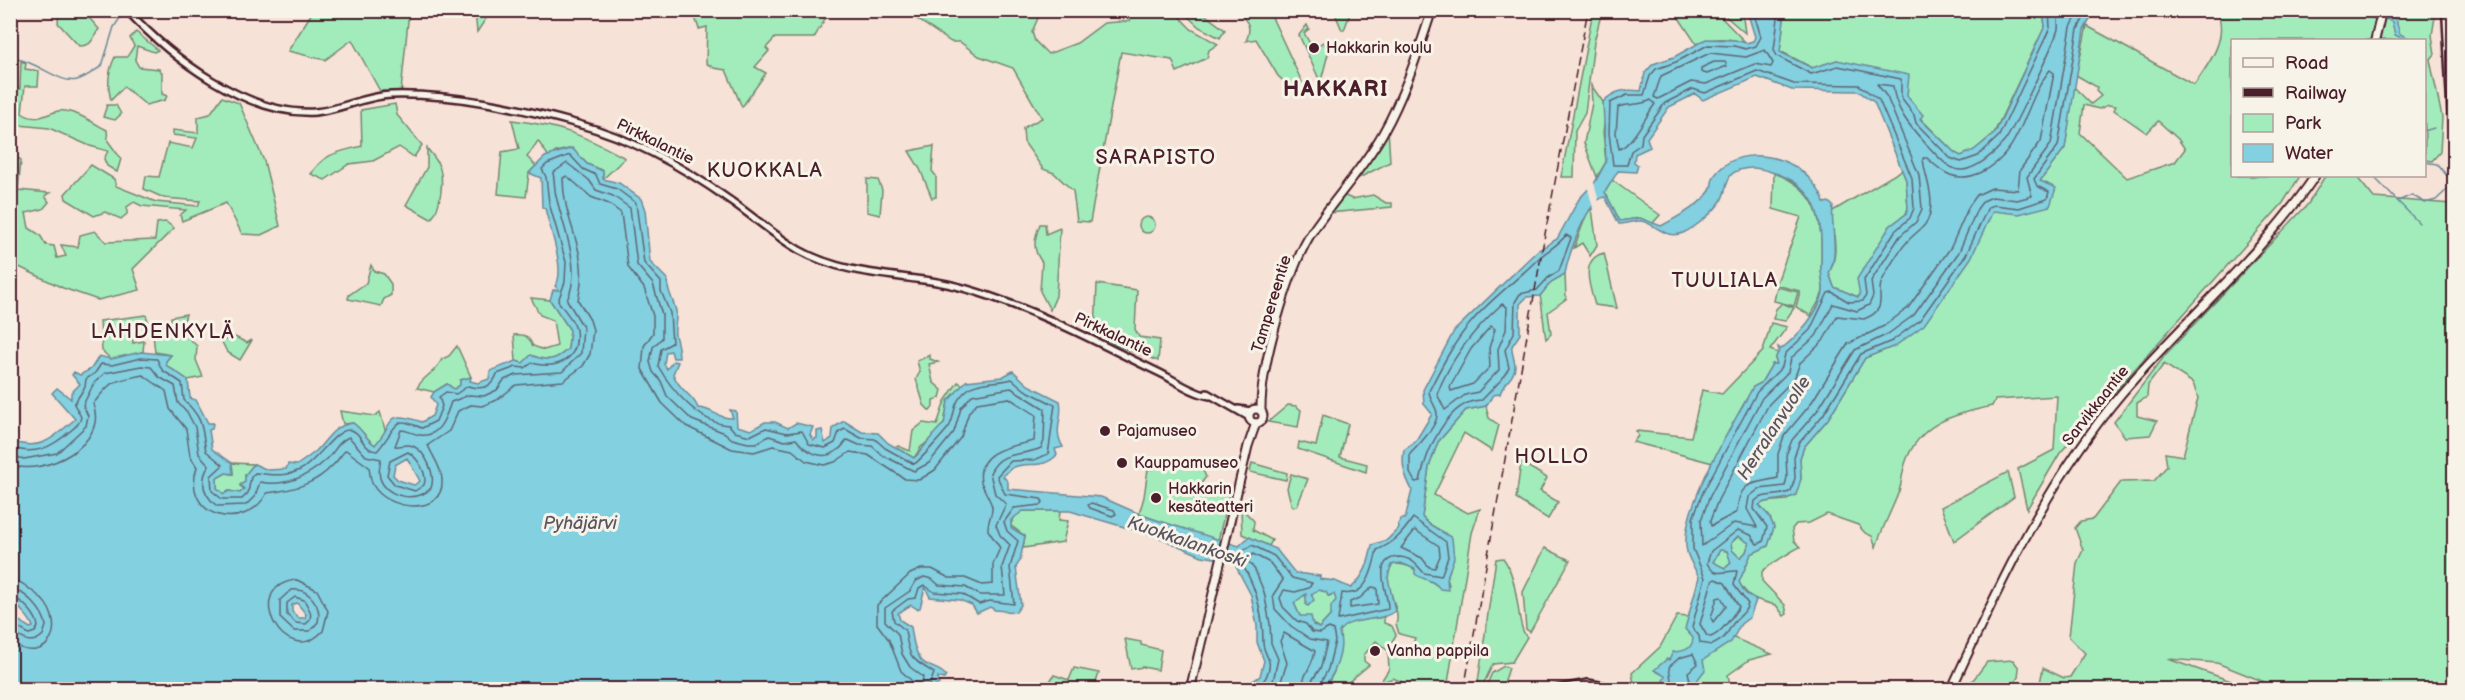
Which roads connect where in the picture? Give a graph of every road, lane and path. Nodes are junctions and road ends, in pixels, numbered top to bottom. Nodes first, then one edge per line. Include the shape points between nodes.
1 (127, 10) edge
2 (1432, 10) edge
3 (2382, 10) edge
4 (2447, 10) edge
5 (2375, 39) edge
6 (2454, 141) edge
7 (2314, 177) edge
8 (1253, 416) junction
9 (1190, 690) edge
10 (1550, 690) edge
11 (1628, 690) edge
12 (1951, 690) edge

1 - 8 street, Pirkkalantie via 150,34 219,86 279,107 315,112 380,96 407,95 471,102 608,133 679,166 787,243 816,258 843,268 934,282 993,297
2 - 8 main road, Tampereentie via 1396,108 1314,229 1297,261
3 - 5 main road
4 - 6 highway
7 - 12 main road, Sarvikkaantie via 2265,239 2148,363 2078,451 2020,544
8 - 9 main road, Tampereentie
10 - 11 street via 1588,684

